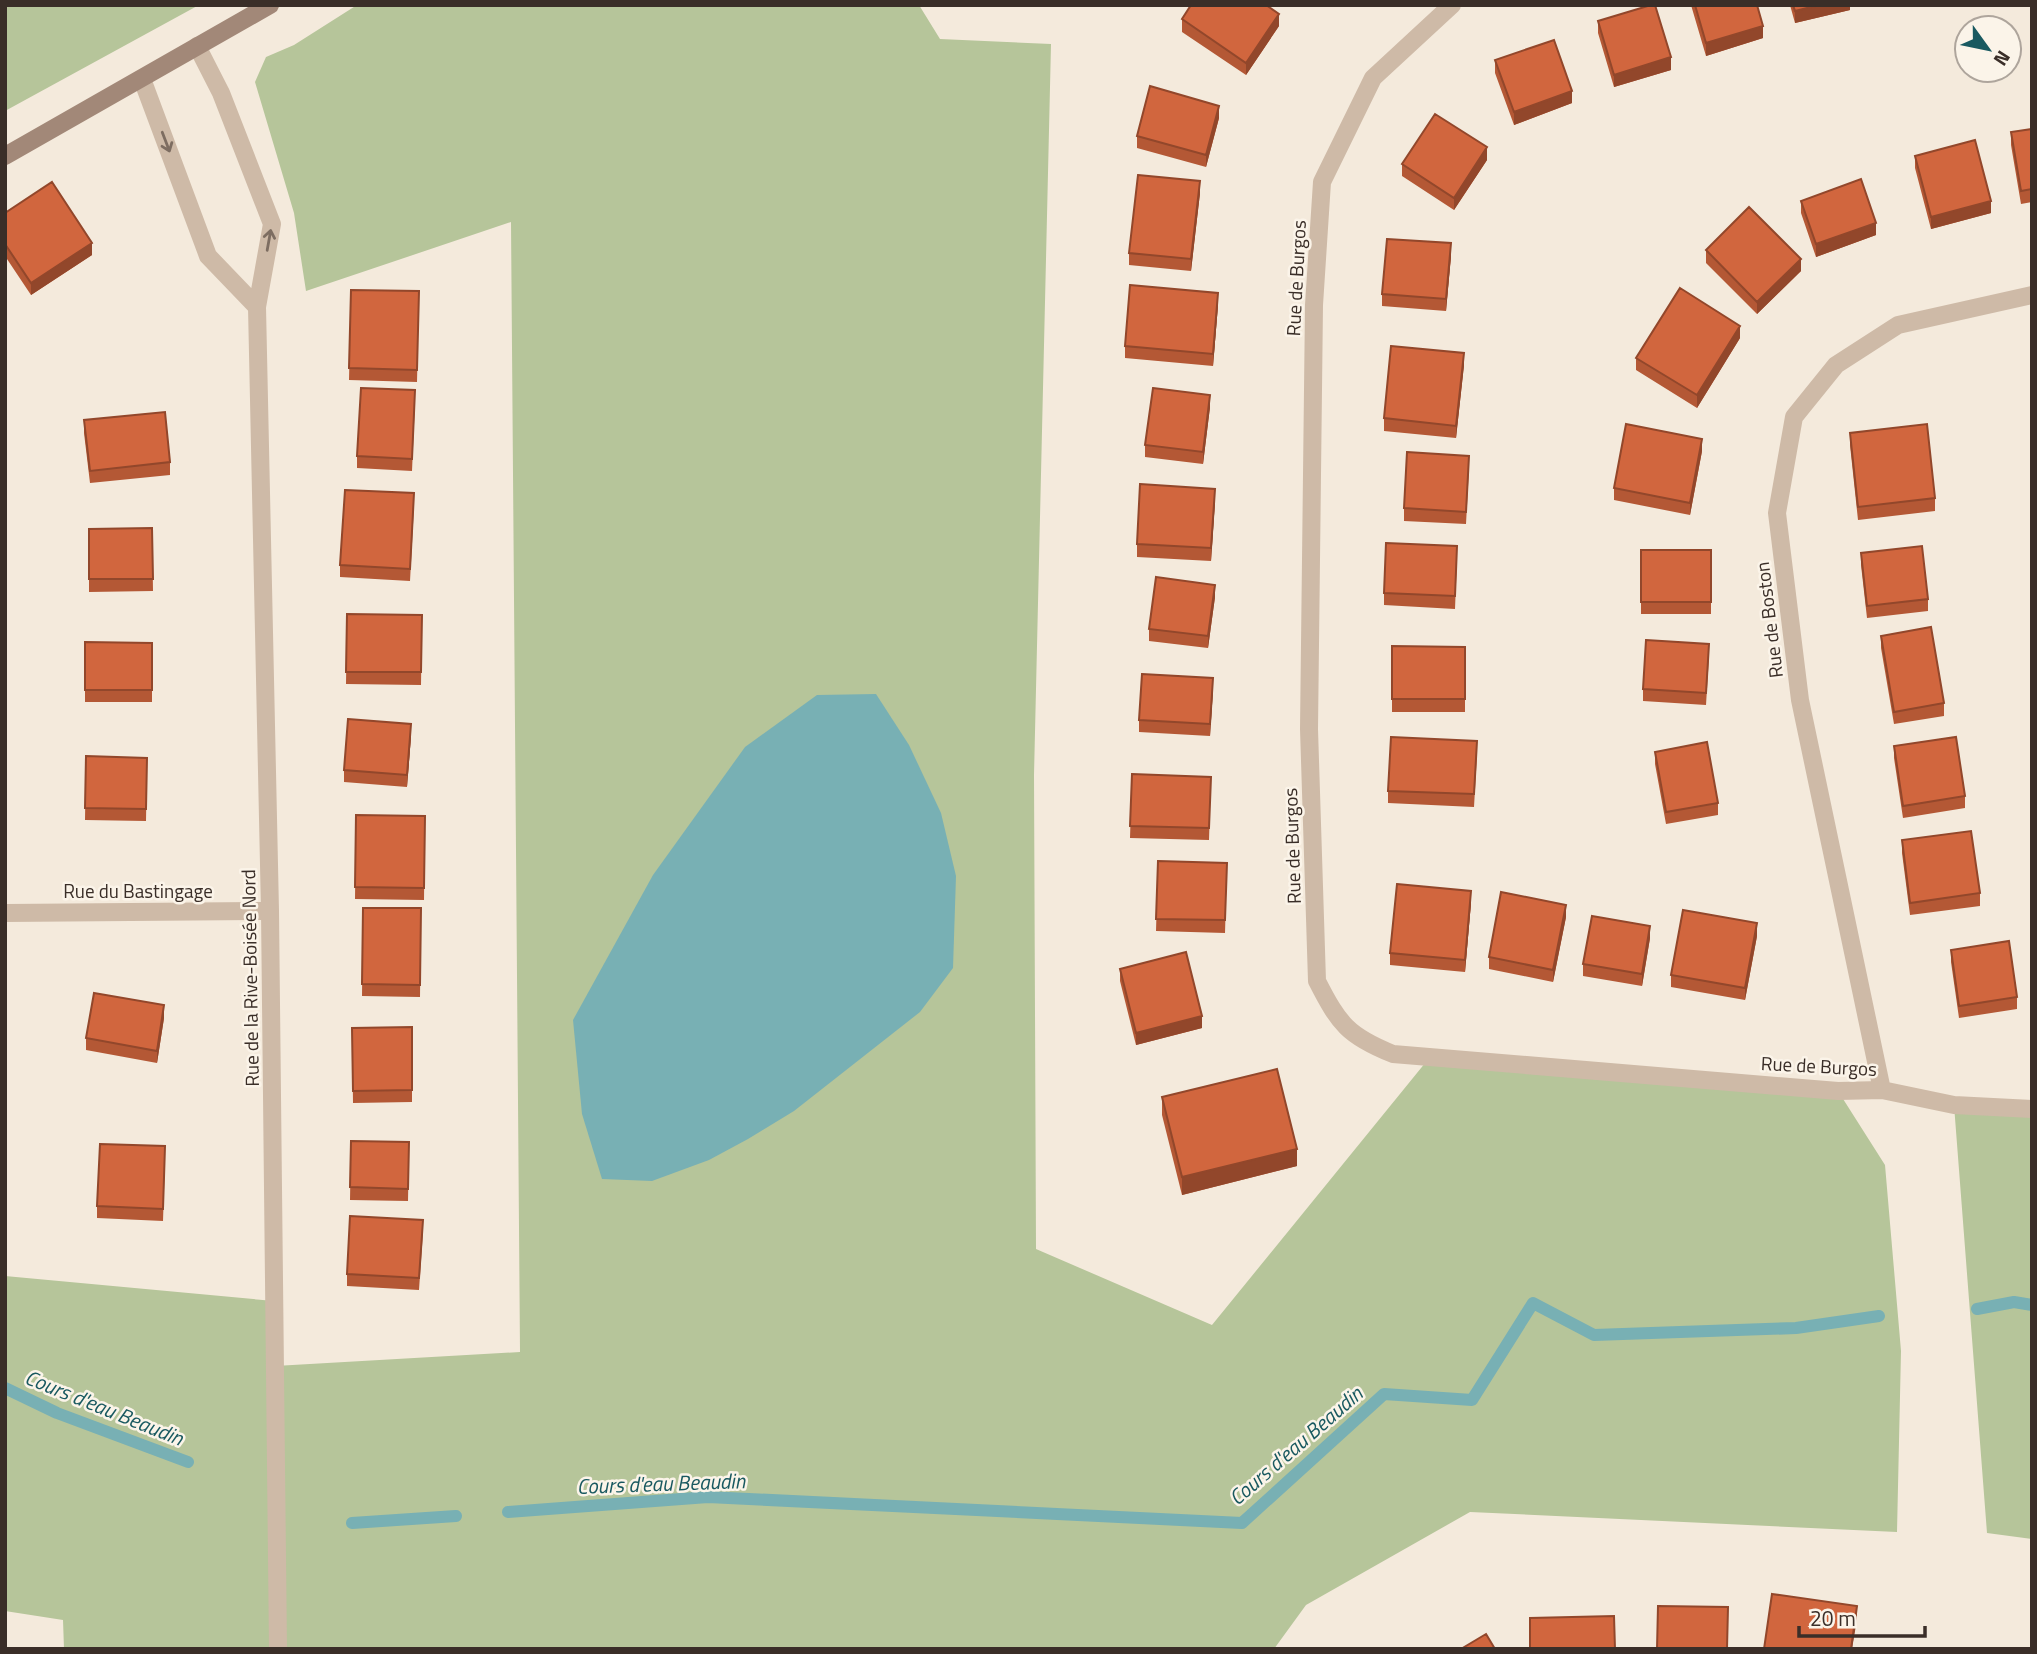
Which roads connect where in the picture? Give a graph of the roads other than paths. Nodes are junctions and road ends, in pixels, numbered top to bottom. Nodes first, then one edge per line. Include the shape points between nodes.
1 (270, 5) edge
2 (1452, 5) edge
3 (197, 46) junction
4 (142, 79) junction
5 (5, 156) edge
6 (2032, 295) edge
7 (257, 307) junction
8 (270, 911) junction
9 (5, 913) edge
10 (1882, 1090) junction
11 (2032, 1109) edge
12 (278, 1649) edge

1 - 3 street
2 - 10 street, Rue de Burgos via 1373,78 1322,181 1314,304 1309,729 1317,981 1348,1031 1394,1054 1838,1091
3 - 4 street
7 -> 3 street, Rue de la Rive-Boisée Nord via 272,224 221,93
4 - 5 street
4 -> 7 street via 208,256
6 - 10 street, Rue de Boston via 1898,325 1836,365 1794,417 1777,513 1800,700
7 - 8 street, Rue de la Rive-Boisée Nord
8 - 9 street, Rue du Bastingage
8 - 12 street, Rue de la Rive-Boisée Nord
10 - 11 street, Rue de Burgos via 1954,1105

